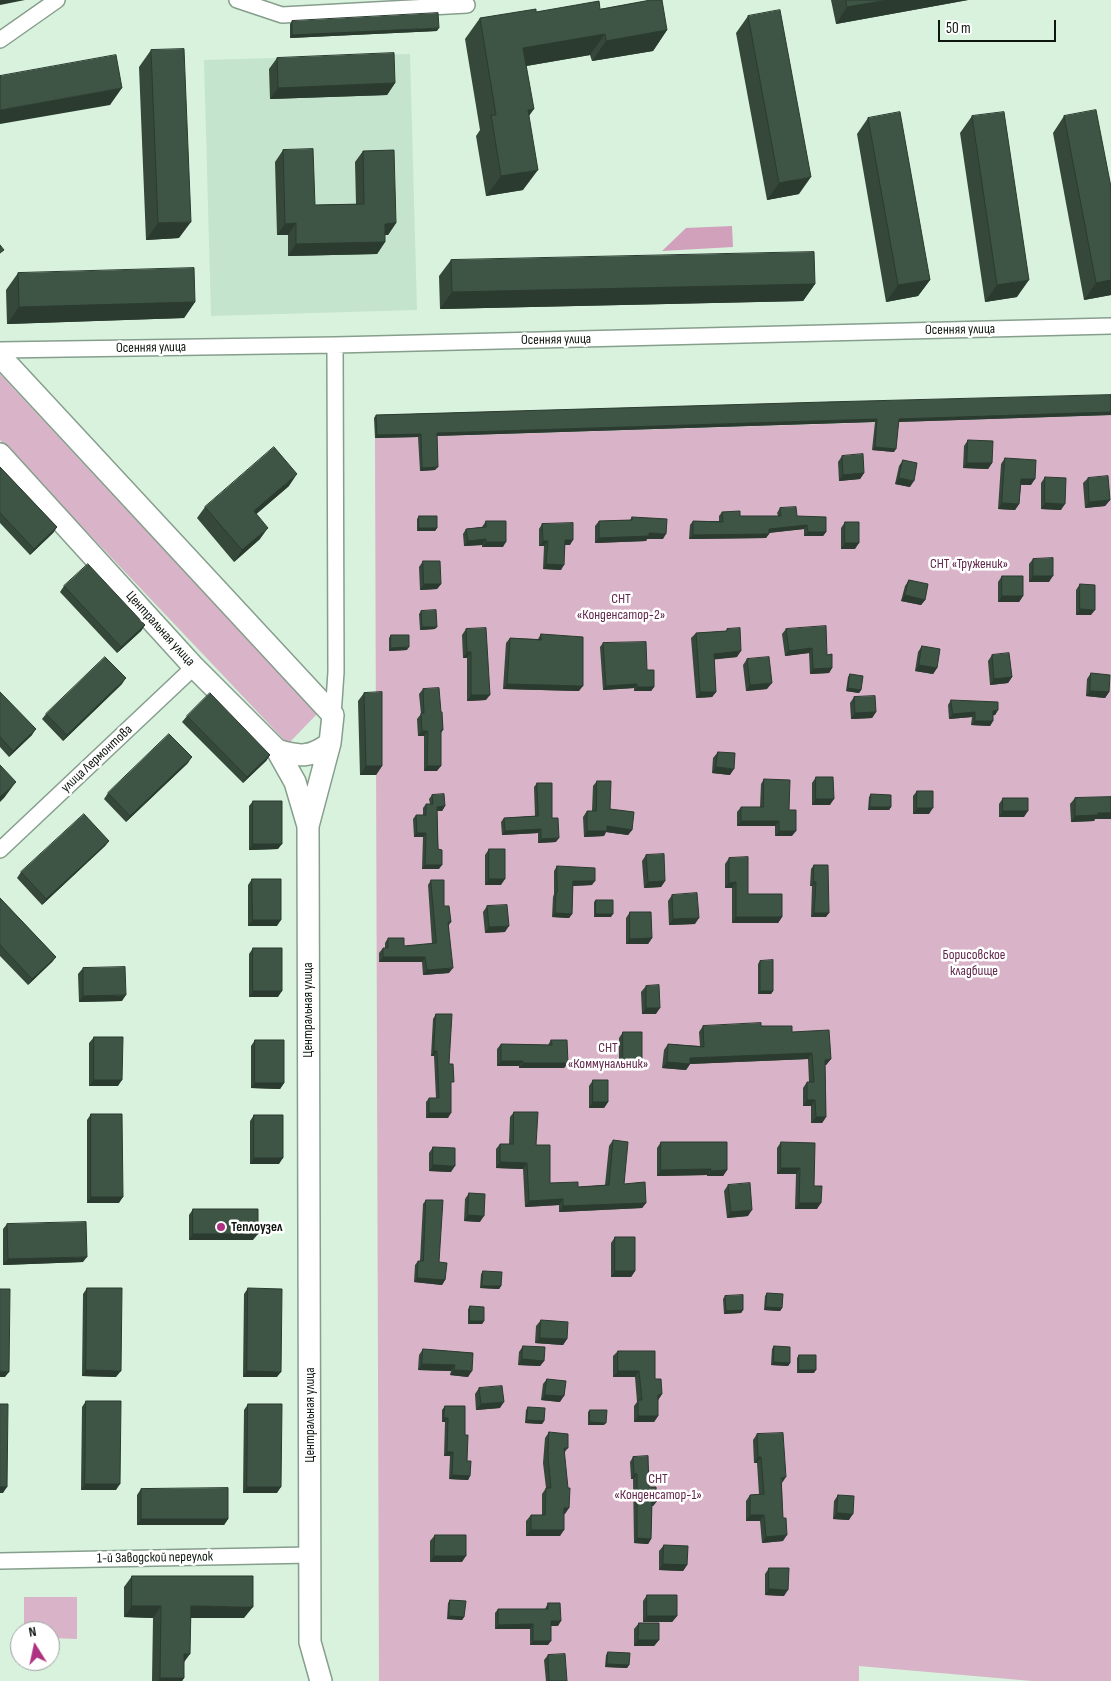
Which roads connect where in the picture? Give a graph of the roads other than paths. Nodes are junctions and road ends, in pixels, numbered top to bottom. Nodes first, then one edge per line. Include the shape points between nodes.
1 (57, 0) edge
2 (237, 0) edge
3 (467, 5) dead end
4 (0, 40) edge
5 (1111, 326) edge
6 (335, 345) junction
7 (0, 350) edge
8 (0, 356) edge
9 (0, 454) edge
10 (194, 667) junction
11 (333, 715) junction
12 (330, 743) junction
13 (277, 750) junction
14 (308, 826) junction
15 (0, 850) edge
16 (310, 1555) junction
17 (0, 1561) edge
18 (310, 1642) junction
19 (309, 1681) edge
20 (321, 1681) edge

1 - 4 street
2 - 3 street via 282,15
5 - 6 street, Осенняя улица
6 - 7 street, Осенняя улица
6 - 11 street via 336,672
8 - 11 street
9 - 10 street, Центральная улица
10 - 13 street, Центральная улица
10 - 15 street, улица Лермонтова
11 - 12 street
12 - 13 street via 310,755 295,756
12 - 14 street
13 - 14 street, Центральная улица via 295,782
14 - 16 street, Центральная улица
16 - 17 street, 1-й Заводской переулок
16 - 18 street, Центральная улица
18 - 19 street
18 - 20 street, Центральная улица

